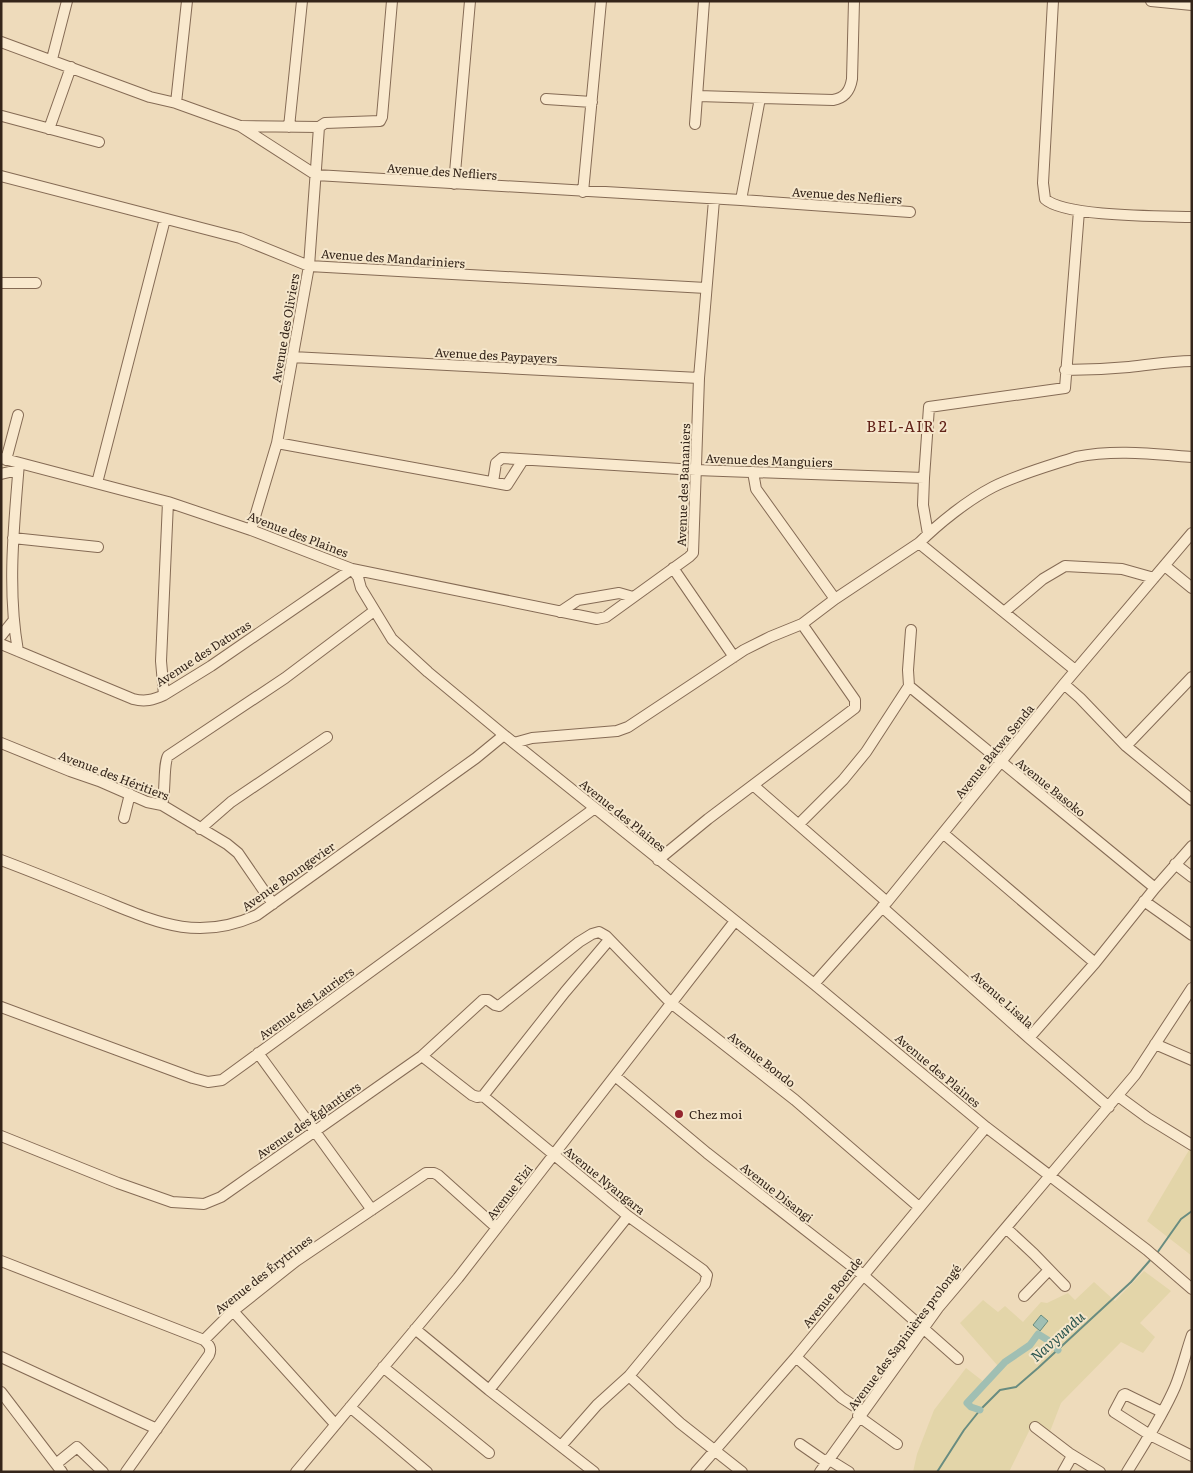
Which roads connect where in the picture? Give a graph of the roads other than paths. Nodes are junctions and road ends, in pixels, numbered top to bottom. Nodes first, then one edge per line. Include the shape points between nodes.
1 (66, 1) edge
2 (187, 1) edge
3 (302, 1) edge
4 (392, 1) edge
5 (470, 1) edge
6 (601, 1) edge
7 (704, 1) edge
8 (854, 1) edge
9 (1053, 1) edge
10 (1151, 1) edge
11 (1192, 5) edge
12 (1, 42) edge
13 (52, 59) junction
14 (70, 67) junction
15 (698, 96) junction
16 (760, 98) junction
17 (546, 99) dead end
18 (592, 102) junction
19 (176, 103) junction
20 (2, 116) edge
21 (695, 124) dead end
22 (240, 126) junction
23 (288, 127) junction
24 (319, 127) junction
25 (49, 129) junction
26 (99, 142) dead end
27 (316, 175) junction
28 (1, 176) edge
29 (454, 184) junction
30 (583, 192) junction
31 (714, 200) junction
32 (741, 200) junction
33 (1078, 211) junction
34 (910, 212) dead end
35 (1192, 217) edge
36 (165, 219) junction
37 (309, 266) junction
38 (36, 283) dead end
39 (1, 284) edge
40 (706, 288) junction
41 (292, 357) junction
42 (1192, 361) edge
43 (1065, 370) junction
44 (699, 378) junction
45 (18, 415) dead end
46 (277, 443) junction
47 (1192, 458) edge
48 (4, 459) edge
49 (523, 460) junction
50 (18, 466) junction
51 (696, 470) junction
52 (753, 472) junction
53 (1, 474) edge
54 (924, 478) junction
55 (493, 482) junction
56 (97, 483) junction
57 (168, 502) junction
58 (251, 530) junction
59 (1192, 533) edge
60 (928, 534) junction
61 (13, 538) junction
62 (919, 543) junction
63 (98, 547) dead end
64 (1165, 566) junction
65 (673, 568) junction
66 (352, 569) junction
67 (1154, 578) junction
68 (1192, 588) edge
69 (633, 598) junction
70 (835, 599) junction
71 (374, 611) junction
72 (560, 612) junction
73 (1004, 612) junction
74 (13, 621) junction
75 (802, 624) junction
76 (911, 630) dead end
77 (1, 636) edge
78 (1, 644) edge
79 (18, 651) junction
80 (734, 657) junction
81 (1075, 670) junction
82 (1192, 677) edge
83 (1064, 684) junction
84 (909, 686) junction
85 (164, 695) junction
86 (504, 735) junction
87 (327, 737) dead end
88 (1, 742) edge
89 (514, 743) junction
90 (1126, 746) junction
91 (1000, 763) junction
92 (753, 785) junction
93 (130, 794) junction
94 (1190, 796) edge
95 (162, 805) junction
96 (595, 808) junction
97 (124, 818) dead end
98 (799, 824) junction
99 (200, 829) junction
100 (944, 834) junction
101 (1192, 846) edge
102 (1, 860) edge
103 (658, 860) junction
104 (1176, 864) junction
105 (1192, 877) edge
106 (1155, 888) junction
107 (1144, 901) junction
108 (273, 904) junction
109 (885, 904) junction
110 (735, 921) junction
111 (592, 934) joint
112 (1192, 935) edge
113 (609, 940) junction
114 (1094, 963) junction
115 (814, 984) junction
116 (1192, 988) edge
117 (671, 1003) junction
118 (1, 1007) edge
119 (1029, 1038) junction
120 (1155, 1044) junction
121 (258, 1053) junction
122 (422, 1056) junction
123 (1192, 1060) edge
124 (615, 1076) junction
125 (483, 1096) junction
126 (1118, 1096) junction
127 (1109, 1107) junction
128 (986, 1127) junction
129 (315, 1130) junction
130 (1, 1136) edge
131 (1192, 1146) edge
132 (554, 1155) junction
133 (1050, 1174) junction
134 (919, 1207) junction
135 (372, 1210) junction
136 (628, 1216) junction
137 (497, 1228) junction
138 (1006, 1228) junction
139 (1, 1261) edge
140 (1049, 1270) junction
141 (863, 1275) junction
142 (1064, 1286) dead end
143 (1192, 1289) edge
144 (1024, 1296) dead end
145 (233, 1311) junction
146 (924, 1327) junction
147 (415, 1329) junction
148 (1192, 1335) edge
149 (204, 1340) junction
150 (1, 1357) edge
151 (796, 1357) junction
152 (958, 1359) dead end
153 (383, 1367) junction
154 (629, 1376) junction
155 (489, 1390) junction
156 (1, 1392) edge
157 (350, 1407) junction
158 (1162, 1412) junction
159 (860, 1414) junction
160 (335, 1424) junction
161 (1035, 1427) dead end
162 (157, 1430) junction
163 (1150, 1435) junction
164 (800, 1444) dead end
165 (897, 1444) dead end
166 (562, 1446) junction
167 (714, 1450) junction
168 (489, 1453) dead end
169 (1072, 1456) junction
170 (1192, 1456) edge
171 (827, 1460) junction
172 (59, 1468) edge
173 (424, 1471) edge
174 (103, 1472) edge
175 (126, 1472) edge
176 (296, 1472) edge
177 (594, 1472) edge
178 (696, 1472) edge
179 (742, 1472) edge
180 (820, 1472) edge
181 (848, 1472) edge
182 (1063, 1472) edge
183 (1100, 1472) edge
184 (1127, 1472) edge

1 - 13 street
2 - 19 street
3 - 23 street
4 - 24 street via 381,120 325,122
5 - 29 street
6 - 18 street
7 - 15 street
8 - 16 street via 852,79 845,95 833,100
9 - 33 street via 1043,195 1052,204
10 - 11 street
12 - 13 street, Avenue des Nefliers
13 - 14 street, Avenue des Nefliers
14 - 19 street, Avenue des Nefliers via 150,97
14 - 25 street
15 - 16 street
15 - 21 street
16 - 32 street
17 - 18 street
18 - 30 street
19 - 22 street, Avenue des Nefliers
20 - 25 street
22 - 23 street
22 - 27 street, Avenue des Nefliers
23 - 24 street
24 - 27 street, Avenue des Oliviers
25 - 26 street
27 - 29 street, Avenue des Nefliers
27 - 37 street, Avenue des Oliviers
28 - 36 street, Avenue des Mandariniers
29 - 30 street, Avenue des Nefliers
30 - 31 street, Avenue des Nefliers
31 - 32 street, Avenue des Nefliers
31 - 40 street, Avenue des Bananiers
32 - 34 street, Avenue des Nefliers
33 - 35 street
33 - 43 street
36 - 37 street, Avenue des Mandariniers via 240,238
36 - 56 street
37 - 40 street, Avenue des Mandariniers
37 - 41 street, Avenue des Oliviers
38 - 39 street
40 - 44 street, Avenue des Bananiers
41 - 44 street, Avenue des Paypayers
41 - 46 street, Avenue des Oliviers
42 - 43 street
43 - 54 street via 1064,389 930,406
44 - 51 street, Avenue des Bananiers
45 - 48 street
46 - 55 street
46 - 58 street, Avenue des Oliviers
47 - 60 street via 1122,452 1076,457 993,487
48 - 50 street, Avenue des Plaines
49 - 51 street, Avenue des Manguiers
49 - 55 street via 508,484
49 - 55 street, Avenue des Manguiers via 498,460
50 - 53 street
50 - 56 street, Avenue des Plaines
50 - 61 street
51 - 52 street, Avenue des Manguiers
51 - 65 street, Avenue des Bananiers via 692,553
52 - 54 street, Avenue des Manguiers
52 - 70 street via 756,489
54 - 60 street
56 - 57 street, Avenue des Plaines
57 - 58 street, Avenue des Plaines
57 - 85 street via 161,661
58 - 66 street, Avenue des Plaines
59 - 64 street, Avenue Batwa Senda
60 - 62 street
61 - 63 street
61 - 74 street
62 - 70 street
62 - 73 street
64 - 67 street, Avenue Batwa Senda
64 - 68 street
65 - 69 street, Avenue des Bananiers
65 - 80 street
66 - 71 street, Avenue des Plaines
66 - 72 street, Avenue des Bananiers
66 - 85 street, Avenue des Daturas
67 - 73 street via 1122,570 1065,566 1036,584
67 - 81 street, Avenue Batwa Senda
69 - 72 street via 616,593 578,600
69 - 72 street, Avenue des Bananiers via 603,619
70 - 75 street
71 - 86 street, Avenue des Plaines via 392,639
71 - 95 street via 285,678 168,756
73 - 81 street
74 - 77 street
74 - 79 street
75 - 80 street
75 - 92 street via 856,704 853,711
76 - 84 street
78 - 79 street, Avenue des Daturas
79 - 85 street, Avenue des Daturas via 133,699 150,700
80 - 89 street via 628,727
81 - 83 street, Avenue Batwa Senda
82 - 90 street
83 - 90 street
83 - 91 street, Avenue Batwa Senda
84 - 91 street, Avenue Basoko
84 - 98 street via 860,759
86 - 89 street, Avenue des Plaines
86 - 108 street, Avenue Boungevier
87 - 99 street via 231,802
88 - 93 street, Avenue des Héritiers
89 - 96 street, Avenue des Plaines
90 - 94 street
91 - 100 street, Avenue Batwa Senda
91 - 106 street, Avenue Basoko
92 - 98 street, Avenue Lisala
92 - 103 street
93 - 95 street, Avenue des Héritiers
93 - 97 street
95 - 99 street, Avenue des Héritiers
96 - 103 street, Avenue des Plaines
96 - 121 street, Avenue des Lauriers
98 - 109 street, Avenue Lisala
99 - 108 street, Avenue des Héritiers via 238,853
100 - 109 street, Avenue Batwa Senda
100 - 114 street
101 - 104 street
102 - 108 street, Avenue Boungevier via 159,923 175,926 226,927 257,916
103 - 110 street, Avenue des Plaines
104 - 105 street
104 - 106 street
106 - 107 street
107 - 112 street
107 - 114 street
109 - 115 street, Avenue Batwa Senda
109 - 119 street, Avenue Lisala
110 - 115 street, Avenue des Plaines
110 - 117 street, Avenue Fizi
111 - 113 street, Avenue Bondo via 599,932
111 - 122 street, Avenue des Églantiers via 499,1006 482,1000
113 - 117 street, Avenue Bondo
113 - 125 street
114 - 119 street
115 - 128 street, Avenue des Plaines
116 - 120 street, Avenue des Sapinières prolongé
117 - 124 street, Avenue Fizi
117 - 134 street, Avenue Bondo via 795,1100
118 - 121 street, Avenue des Lauriers via 208,1082 222,1080
119 - 127 street, Avenue Lisala
120 - 123 street
120 - 126 street, Avenue des Sapinières prolongé
121 - 129 street
122 - 125 street, Avenue Nyangara via 472,1095
122 - 129 street, Avenue des Églantiers
124 - 132 street, Avenue Fizi
124 - 141 street, Avenue Disangi
125 - 132 street, Avenue Nyangara
126 - 127 street, Avenue des Sapinières prolongé
126 - 131 street
127 - 133 street, Avenue des Sapinières prolongé
128 - 133 street, Avenue des Plaines
128 - 134 street, Avenue Boende
129 - 130 street, Avenue des Églantiers via 221,1197 196,1205 163,1199
129 - 135 street
132 - 136 street, Avenue Nyangara
132 - 137 street, Avenue Fizi
133 - 138 street, Avenue des Sapinières prolongé
133 - 143 street, Avenue des Plaines
134 - 141 street, Avenue Boende
135 - 137 street, Avenue des Érytrines via 430,1172
135 - 145 street, Avenue des Érytrines via 296,1261
136 - 154 street, Avenue Nyangara via 703,1270 707,1278
136 - 155 street
137 - 147 street, Avenue Fizi
138 - 140 street
138 - 146 street, Avenue des Sapinières prolongé
139 - 149 street
140 - 142 street
140 - 144 street
141 - 146 street, Avenue Disangi
141 - 151 street, Avenue Boende
145 - 149 street, Avenue des Érytrines
145 - 160 street
146 - 152 street, Avenue Disangi
146 - 159 street, Avenue des Sapinières prolongé
147 - 153 street, Avenue Fizi
147 - 155 street
148 - 158 street via 1176,1385
149 - 162 street via 211,1349 209,1355
150 - 162 street
151 - 159 street
151 - 167 street, Avenue Boende
153 - 157 street, Avenue Fizi
153 - 168 street
154 - 166 street via 597,1405
154 - 167 street
155 - 166 street
156 - 172 street
157 - 160 street, Avenue Fizi
157 - 173 street
158 - 163 street
158 - 163 street via 1125,1394 1114,1411
159 - 165 street
159 - 171 street, Avenue des Sapinières prolongé
160 - 176 street, Avenue Fizi
161 - 169 street
162 - 175 street
163 - 170 street
163 - 184 street
164 - 171 street
166 - 177 street
167 - 178 street, Avenue Boende
167 - 179 street
169 - 182 street
169 - 183 street
171 - 180 street, Avenue des Sapinières prolongé
171 - 181 street
172 - 174 street via 77,1447

